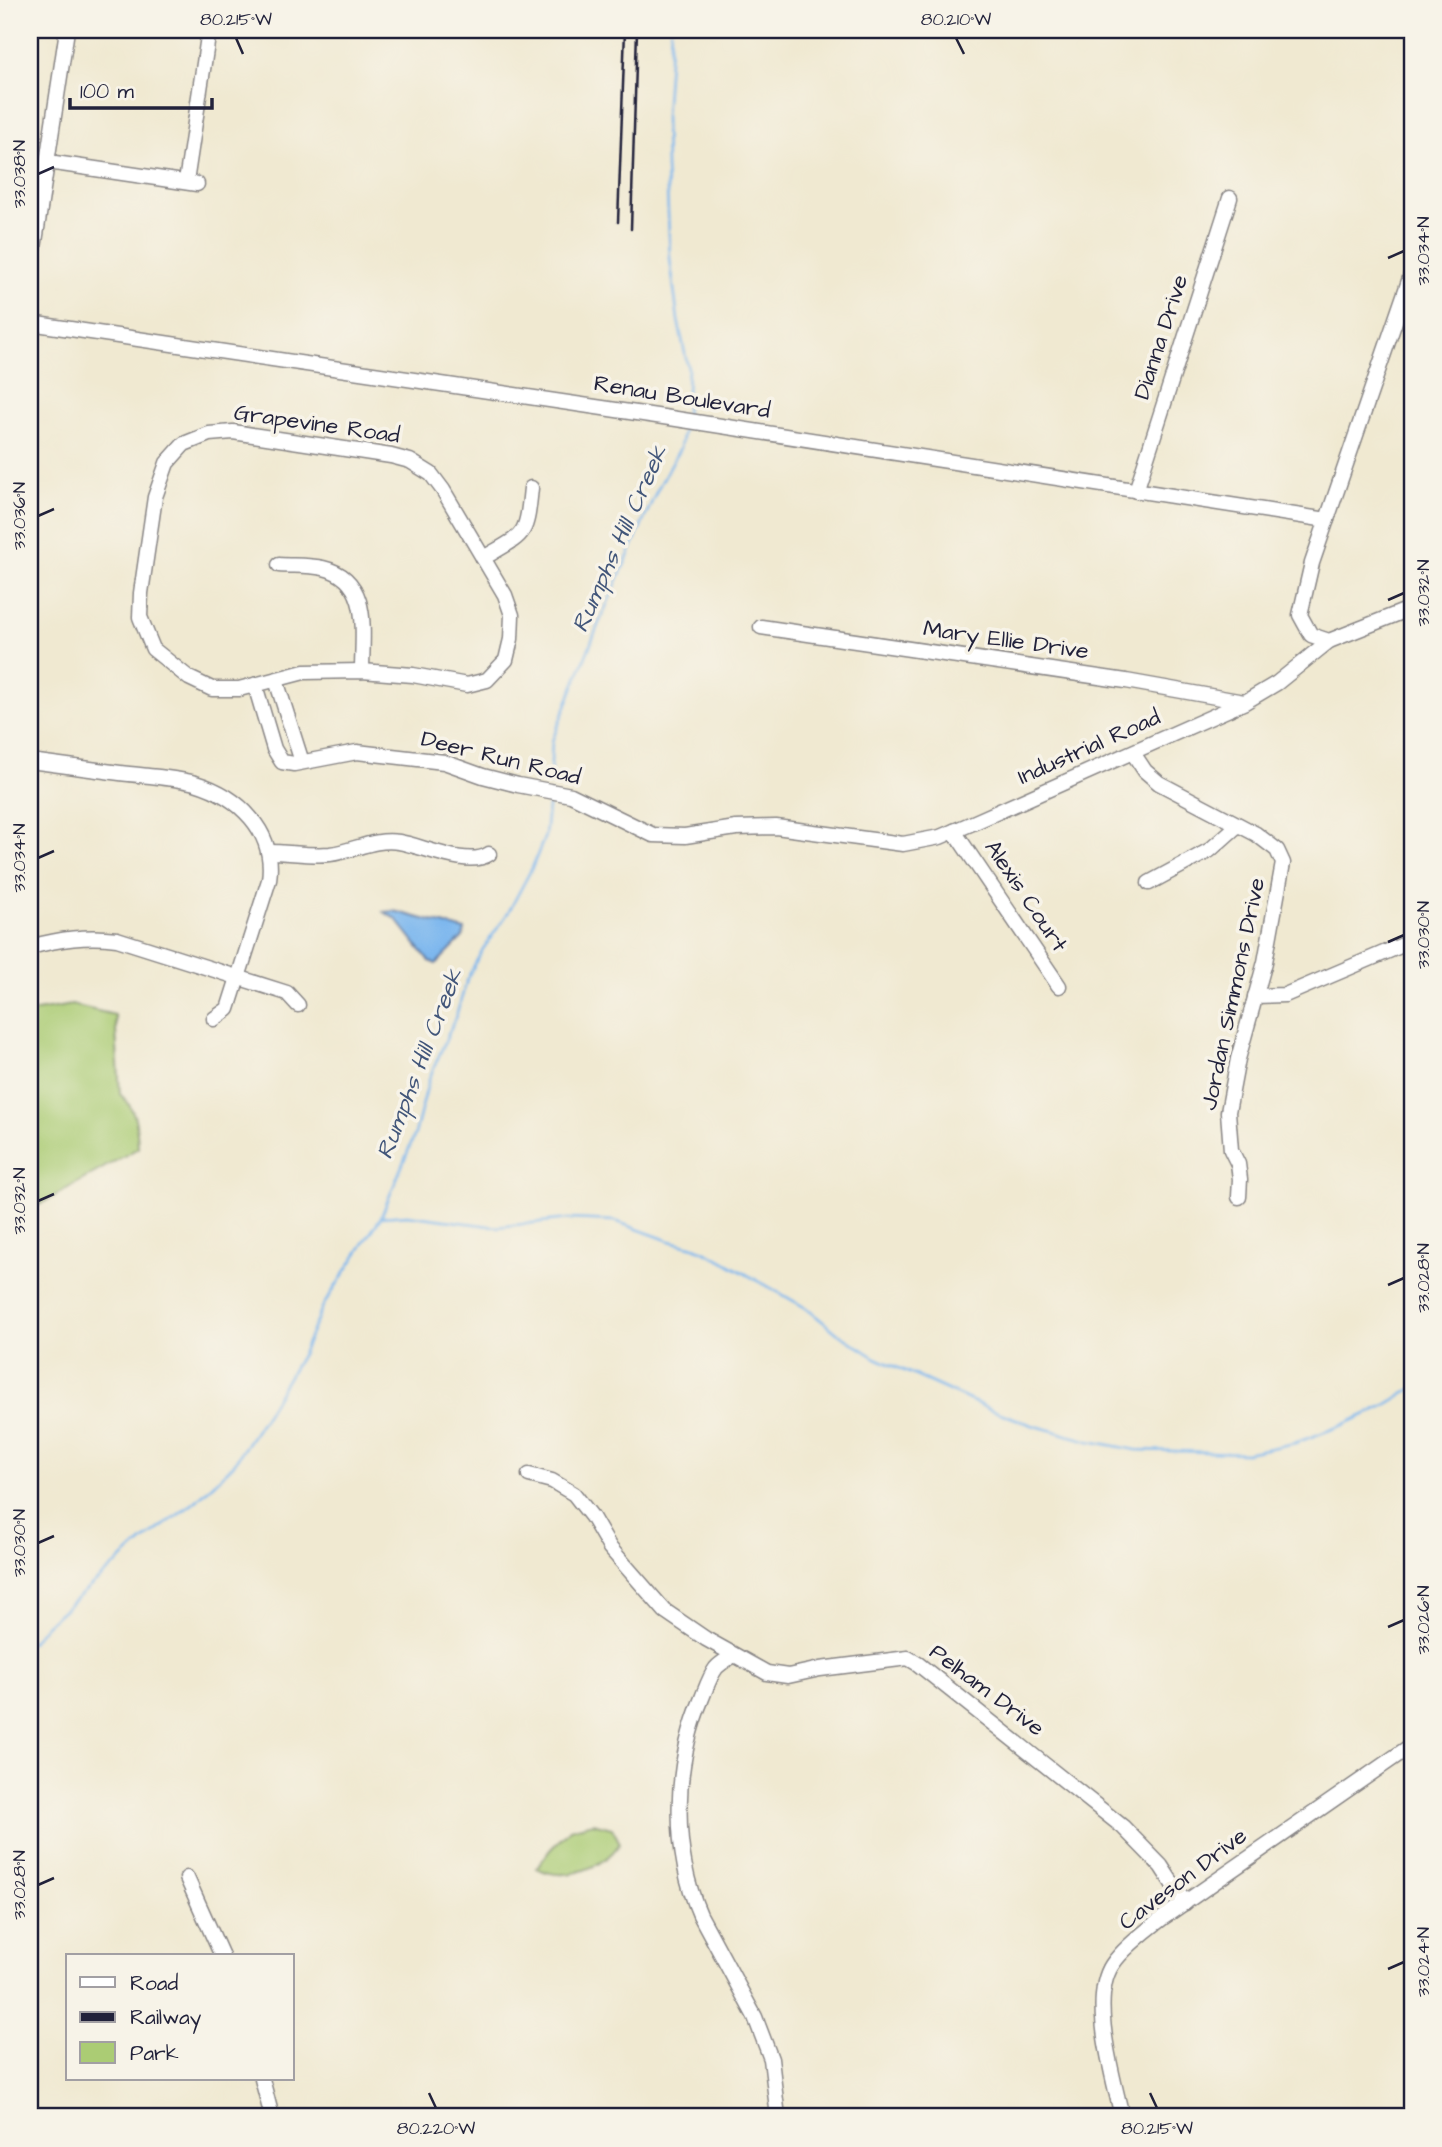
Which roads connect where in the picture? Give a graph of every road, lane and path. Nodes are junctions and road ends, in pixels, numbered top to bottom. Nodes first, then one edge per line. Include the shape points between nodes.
1 (67, 30) edge
2 (209, 30) edge
3 (48, 162) junction
4 (1230, 198) dead end
5 (31, 258) edge
6 (1412, 272) edge
7 (30, 275) edge
8 (30, 323) edge
9 (531, 488) dead end
10 (1136, 491) junction
11 (1327, 520) junction
12 (483, 558) junction
13 (279, 565) dead end
14 (1412, 608) edge
15 (761, 627) dead end
16 (1329, 642) junction
17 (362, 671) junction
18 (276, 680) junction
19 (255, 685) junction
20 (1245, 702) junction
21 (1133, 753) junction
22 (30, 761) edge
23 (302, 762) junction
24 (1238, 825) junction
25 (954, 831) junction
26 (849, 838) joint
27 (269, 852) junction
28 (489, 854) dead end
29 (1149, 883) dead end
30 (1412, 941) edge
31 (30, 947) edge
32 (239, 976) junction
33 (1059, 986) dead end
34 (1255, 996) junction
35 (298, 1005) dead end
36 (214, 1019) dead end
37 (1239, 1196) dead end
38 (529, 1475) dead end
39 (734, 1655) junction
40 (1412, 1745) edge
41 (187, 1878) dead end
42 (1185, 1903) junction
43 (221, 1954) edge
44 (262, 2080) edge
45 (272, 2117) edge
46 (778, 2117) edge
47 (1122, 2117) edge

1 - 3 street
2 - 3 street via 191,183
3 - 5 street
4 - 10 street, Dianna Drive
5 - 7 street
6 - 11 street
8 - 10 street, Renau Boulevard
9 - 12 street via 521,536
10 - 11 street, Renau Boulevard
11 - 16 street via 1300,615 1311,635
12 - 17 street, Grapevine Road via 512,615 506,660 487,680 467,685
12 - 19 street, Grapevine Road via 443,490 410,461 233,432 184,443 167,463 155,497 140,617 153,649 189,678 212,689
13 - 17 street via 322,568 339,574 352,586 361,603
14 - 16 street, Industrial Road
15 - 20 street, Mary Ellie Drive
16 - 20 street, Industrial Road via 1278,683
17 - 18 street, Grapevine Road via 304,671
18 - 19 street, Grapevine Road
18 - 23 street
19 - 23 street via 278,758
20 - 21 street, Industrial Road
21 - 24 street, Jordan Simmons Drive via 1159,783
21 - 25 street, Industrial Road
22 - 27 street via 195,783 250,816
23 - 26 street, Deer Run Road via 357,752 444,762 483,776 571,795 653,835 776,827
24 - 29 street via 1210,850
24 - 34 street, Jordan Simmons Drive via 1272,845 1283,863
25 - 26 street, Industrial Road via 903,844
25 - 33 street, Alexis Court
27 - 28 street via 329,854 396,841 466,859
27 - 32 street via 269,880
30 - 34 street via 1286,995
31 - 32 street via 63,938 117,939
32 - 35 street via 287,993
32 - 36 street via 228,1009
34 - 37 street, Jordan Simmons Drive via 1228,1112
38 - 39 street, Pelham Drive via 574,1494 610,1548 665,1611
39 - 42 street, Pelham Drive via 776,1676 908,1658 1124,1827 1161,1866
39 - 46 street via 716,1667 695,1715 681,1773 683,1857 700,1915 755,2017 771,2059
40 - 42 street, Caveson Drive
41 - 43 street
42 - 47 street, Caveson Drive via 1149,1928 1112,1965 1108,1976 1102,1997 1104,2029
44 - 45 street

